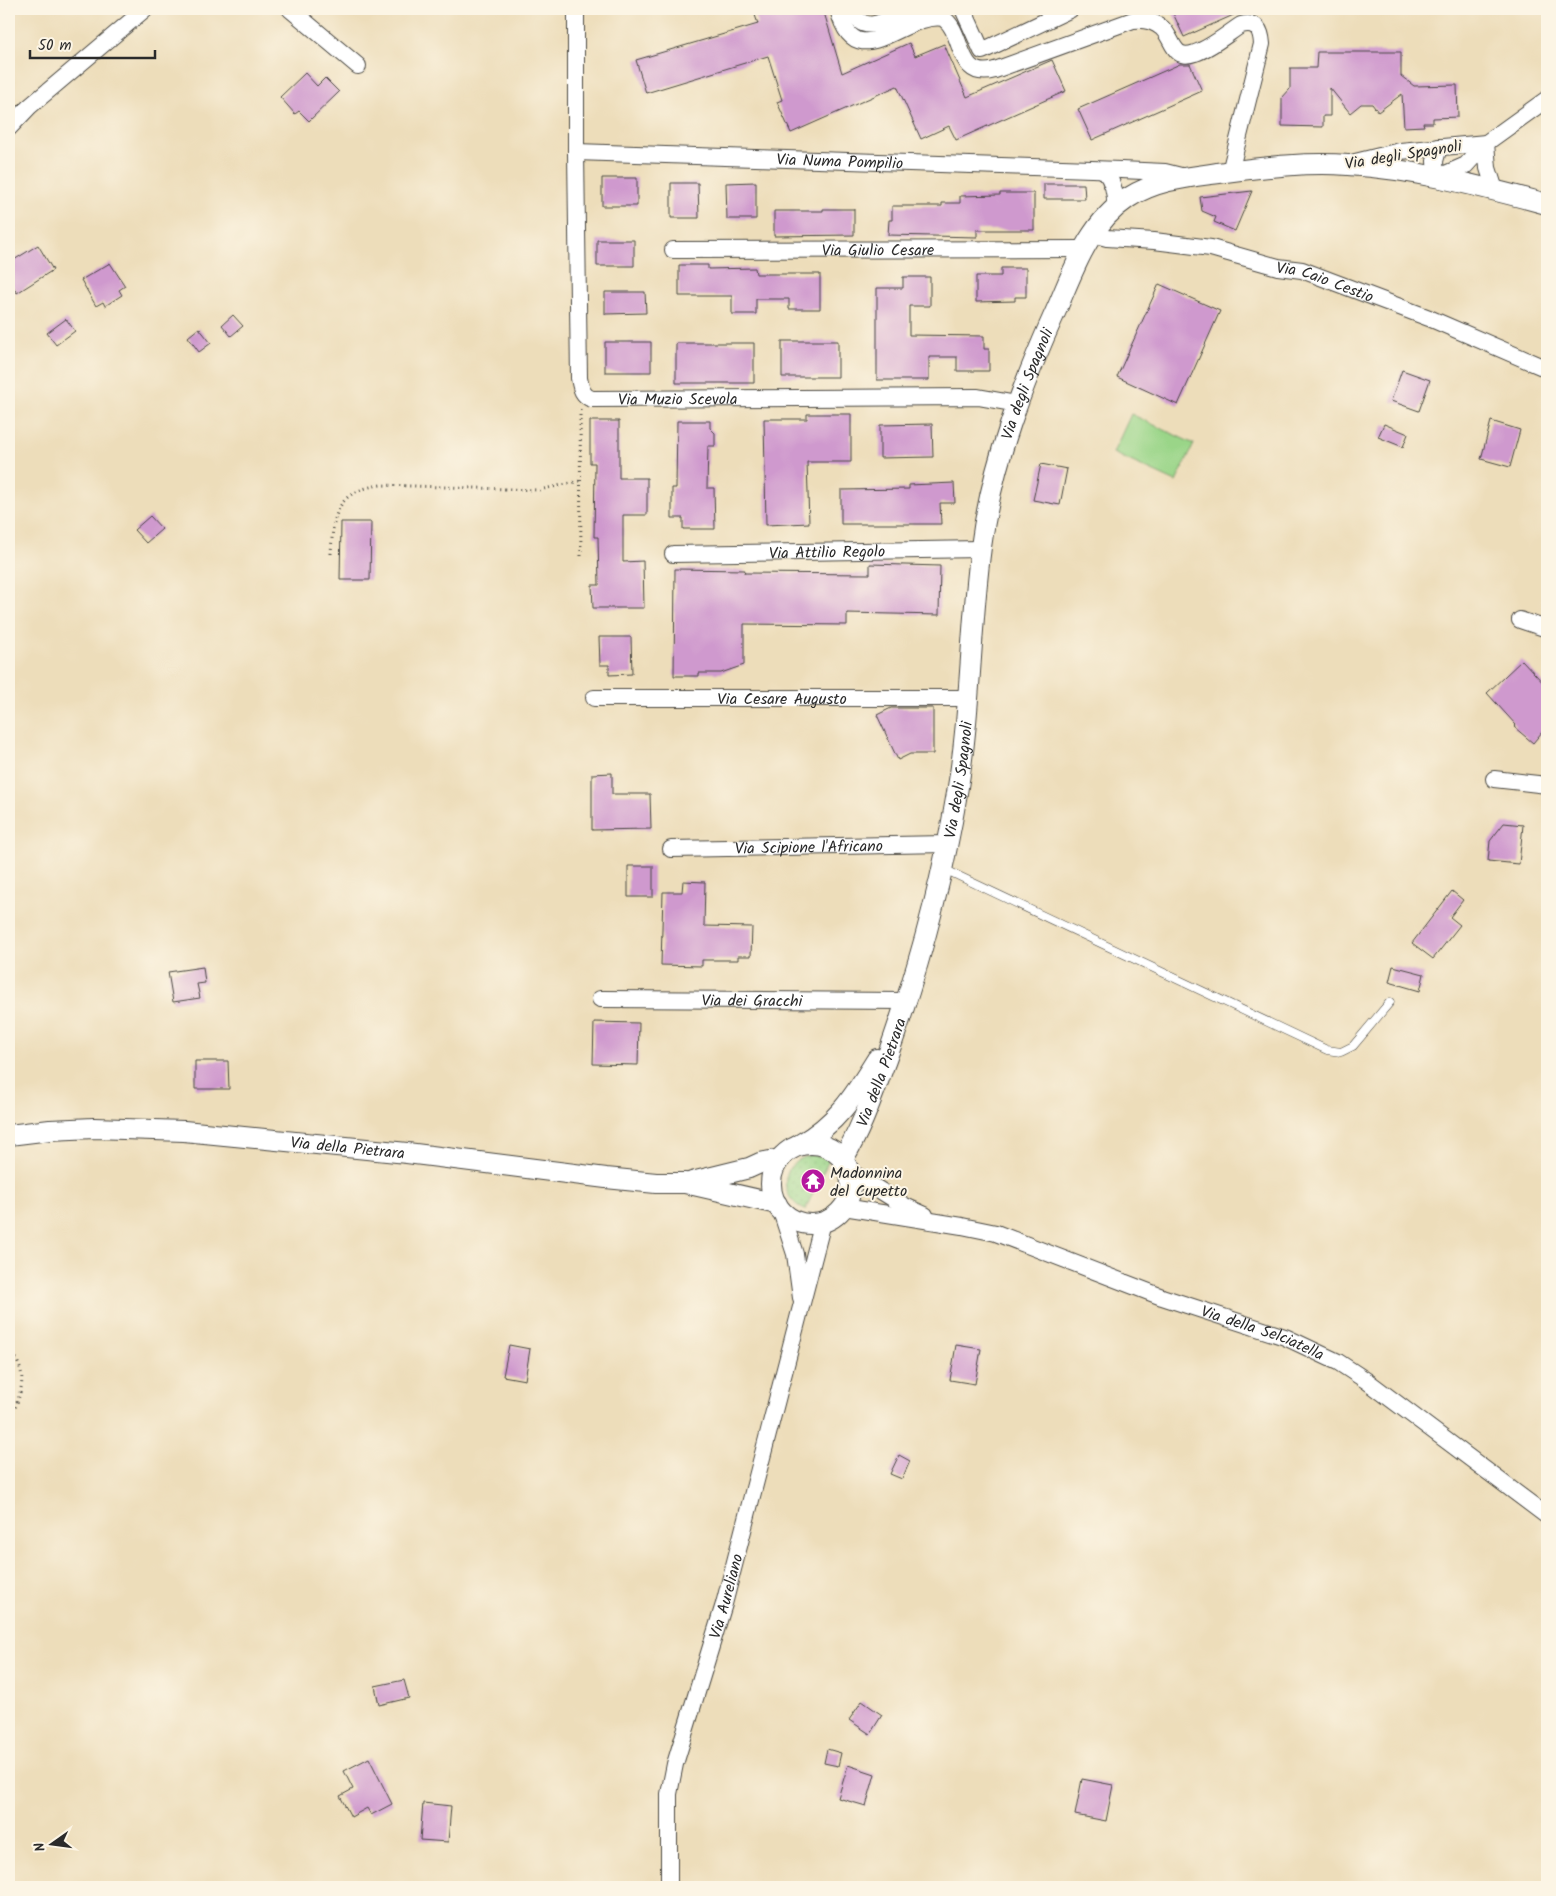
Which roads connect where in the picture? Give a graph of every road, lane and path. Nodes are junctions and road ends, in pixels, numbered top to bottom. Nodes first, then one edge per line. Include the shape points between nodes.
1 (145, 9) edge
2 (290, 9) edge
3 (576, 9) edge
4 (838, 9) edge
5 (851, 9) edge
6 (910, 9) edge
7 (963, 9) edge
8 (1071, 9) edge
9 (358, 66) dead end
10 (1547, 99) edge
11 (9, 128) edge
12 (1486, 143) junction
13 (1439, 147) junction
14 (576, 152) junction
15 (1345, 165) junction
16 (1104, 170) junction
17 (1230, 172) junction
18 (1187, 177) junction
19 (1436, 178) junction
20 (1495, 190) junction
21 (1547, 204) edge
22 (1115, 207) junction
23 (1088, 241) junction
24 (672, 250) dead end
25 (1547, 369) edge
26 (1017, 404) junction
27 (580, 406) dead end
28 (580, 482) junction
29 (981, 549) junction
30 (331, 554) dead end
31 (673, 554) dead end
32 (581, 559) dead end
33 (1520, 620) dead end
34 (1547, 629) edge
35 (594, 698) dead end
36 (969, 698) junction
37 (1494, 779) dead end
38 (1547, 785) edge
39 (947, 844) junction
40 (671, 849) dead end
41 (942, 868) junction
42 (600, 999) dead end
43 (906, 1000) junction
44 (1390, 1002) dead end
45 (899, 1023) junction
46 (9, 1135) edge
47 (796, 1147) junction
48 (780, 1159) junction
49 (846, 1165) junction
50 (685, 1183) junction
51 (778, 1206) junction
52 (844, 1207) junction
53 (823, 1222) junction
54 (941, 1223) junction
55 (802, 1307) junction
56 (9, 1351) edge
57 (9, 1423) edge
58 (1547, 1516) edge
59 (669, 1887) edge

1 - 11 street
2 - 9 street
3 - 14 street
4 - 17 street via 849,34 862,42 932,17 943,18 953,28 966,61 982,71 995,70 1133,20 1141,19 1162,28 1176,50 1186,55 1201,50 1241,25 1255,24 1262,44
5 - 6 street via 861,23 868,25
7 - 8 street via 982,51
10 - 12 street
12 - 13 street, Via degli Spagnoli
12 - 19 street via 1466,165
12 - 20 street via 1488,168
13 - 15 street, Via degli Spagnoli via 1387,154
13 - 19 street via 1435,161
14 - 16 street, Via Numa Pompilio
14 - 26 street, Via Muzio Scevola via 579,378 582,392 588,398 978,397
15 - 17 street, Via degli Spagnoli via 1279,166
15 - 19 street via 1389,168
16 - 18 street, Via Numa Pompilio via 1152,171
16 - 22 street via 1112,184
17 - 18 street, Via degli Spagnoli
18 - 22 street, Via degli Spagnoli via 1142,190
19 - 20 street
20 - 21 street
22 - 23 street, Via degli Spagnoli
23 - 24 street, Via Giulio Cesare
23 - 25 street, Via Caio Cestio via 1107,238 1211,248 1278,267 1302,270 1429,318
23 - 26 street, Via degli Spagnoli
26 - 29 street, Via degli Spagnoli via 994,483
27 - 28 path
28 - 30 path via 539,490 371,486 352,494 339,508 333,525
28 - 32 path
29 - 31 street, Via Attilio Regolo
29 - 36 street, Via degli Spagnoli
33 - 34 street
35 - 36 street, Via Cesare Augusto
36 - 39 street, Via degli Spagnoli via 960,778
37 - 38 street
39 - 40 street, Via Scipione l'Africano
39 - 41 street, Via degli Spagnoli
41 - 43 street, Via degli Spagnoli
41 - 44 lane via 1327,1050 1341,1052 1353,1046
42 - 43 street, Via dei Gracchi
43 - 45 street, Via degli Spagnoli
45 - 47 street, Via della Pietrara via 835,1119 816,1136
45 - 49 street, Via della Pietrara
46 - 50 street, Via della Pietrara via 87,1128 184,1132 407,1153 606,1178
47 - 48 street
47 - 49 street via 822,1145
48 - 50 street, Via della Pietrara
48 - 51 street via 772,1181 772,1193
49 - 52 street via 851,1181
49 - 54 street, Via della Selciatella via 906,1206
50 - 51 street, Via della Pietrara
51 - 53 street via 795,1220
51 - 55 street, Via Aureliano via 795,1254
52 - 53 street
52 - 54 street, Via della Selciatella
53 - 55 street, Via Aureliano
54 - 58 street, Via della Selciatella via 996,1233 1153,1294 1263,1329 1315,1350 1367,1381
55 - 59 street, Via Aureliano via 718,1625 677,1754 670,1794
56 - 57 path via 14,1353 22,1370 22,1386

